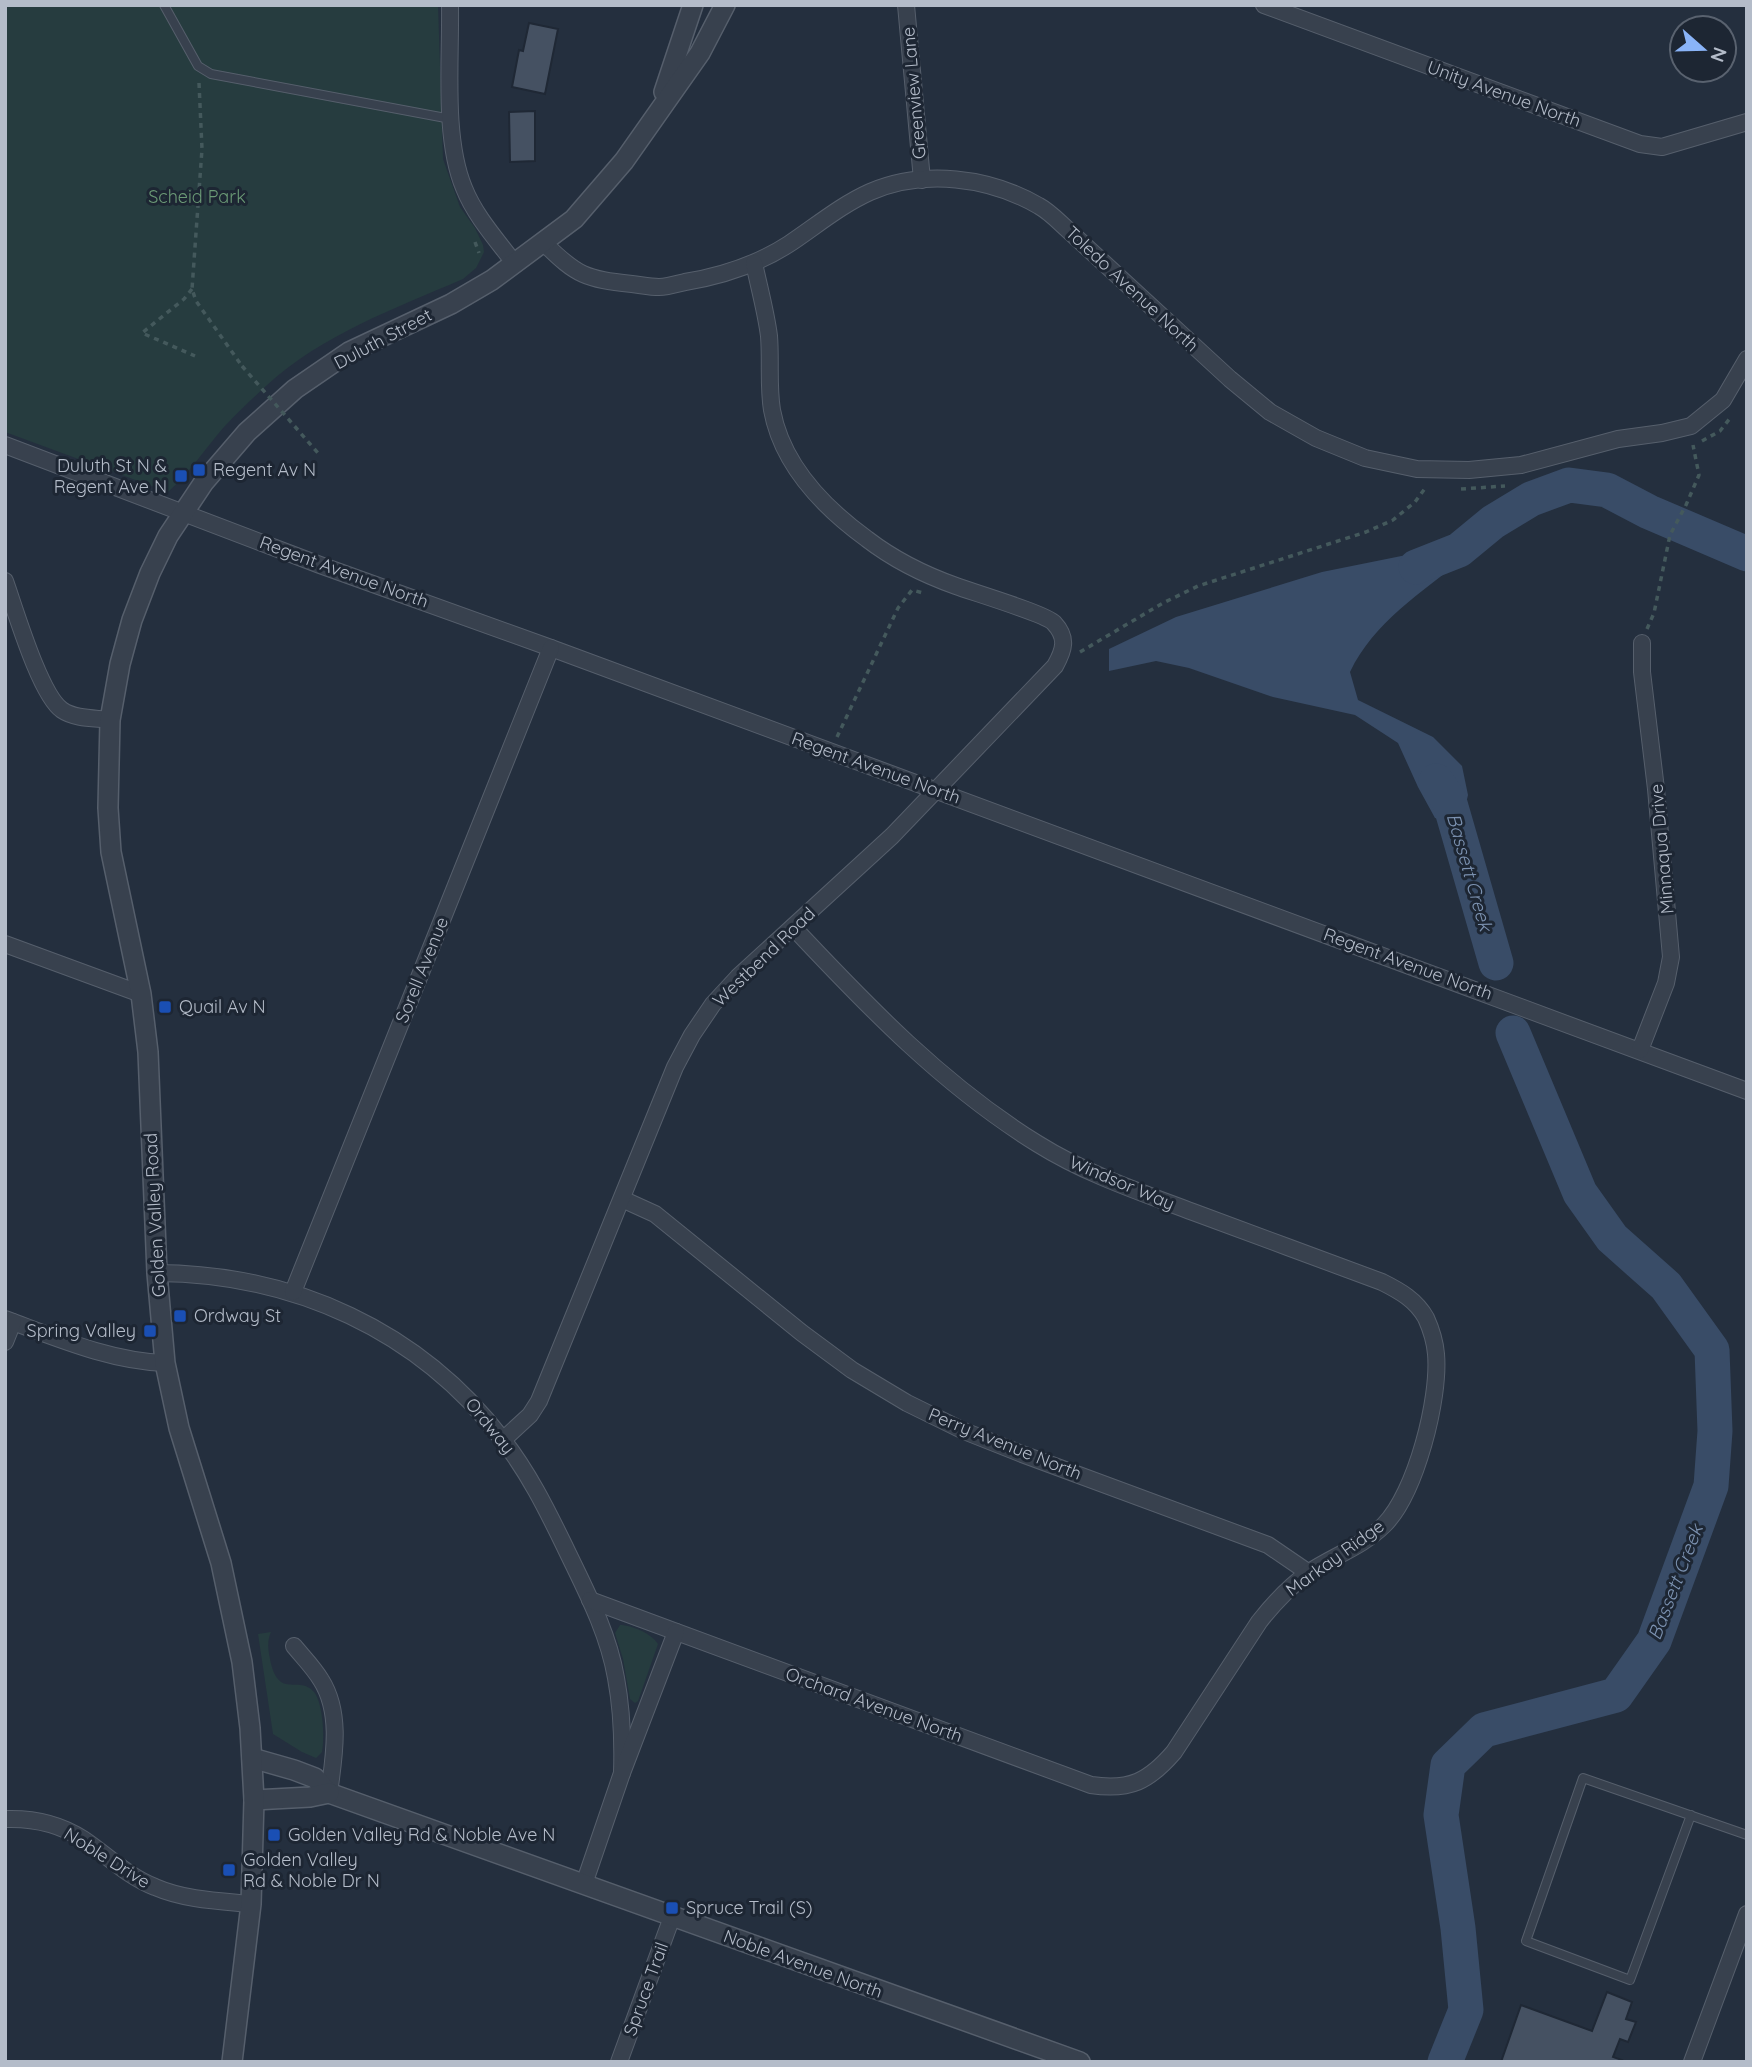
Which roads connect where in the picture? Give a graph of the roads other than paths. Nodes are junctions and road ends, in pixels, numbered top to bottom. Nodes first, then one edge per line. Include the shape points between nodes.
1 (164, 5) edge
2 (450, 5) edge
3 (693, 5) edge
4 (725, 5) edge
5 (906, 5) edge
6 (1264, 5) edge
7 (658, 110) junction
8 (452, 119) junction
9 (1747, 122) edge
10 (922, 180) junction
11 (544, 243) junction
12 (754, 263) junction
13 (515, 264) junction
14 (1747, 359) edge
15 (5, 445) edge
16 (183, 513) junction
17 (5, 581) edge
18 (1642, 643) road end
19 (551, 648) junction
20 (110, 720) junction
21 (936, 790) junction
22 (793, 928) junction
23 (5, 944) edge
24 (141, 994) junction
25 (1640, 1050) junction
26 (1747, 1091) edge
27 (622, 1199) junction
28 (157, 1273) junction
29 (293, 1293) junction
30 (1426, 1318) joint
31 (9, 1320) edge
32 (5, 1342) edge
33 (164, 1363) junction
34 (503, 1440) junction
35 (1309, 1573) junction
36 (590, 1600) junction
37 (676, 1632) junction
38 (294, 1646) dead end
39 (252, 1758) junction
40 (1159, 1770) joint
41 (622, 1773) junction
42 (329, 1793) junction
43 (254, 1800) junction
44 (1691, 1815) junction
45 (5, 1819) edge
46 (1747, 1835) edge
47 (584, 1884) junction
48 (251, 1903) junction
49 (1747, 1914) edge
50 (672, 1917) junction
51 (1073, 2060) edge
52 (232, 2062) edge
53 (619, 2062) edge
54 (1692, 2062) edge

1 - 8 lane via 203,71
2 - 8 street
3 - 7 street, Duluth Street
4 - 7 street, Duluth Street via 700,53
5 - 10 street, Greenview Lane
6 - 9 street, Unity Avenue North via 1640,144 1662,147
7 - 11 street, Duluth Street via 598,193
8 - 13 street via 456,163 465,191
10 - 12 street, Toledo Avenue North via 870,192
10 - 14 street, Toledo Avenue North via 974,181 1041,207 1270,412 1365,458 1416,469 1521,465 1618,439 1692,426 1728,407
11 - 12 street, Toledo Avenue North via 565,265 587,276 660,287
11 - 13 street, Duluth Street
12 - 21 street, Westbend Road via 769,336 772,411 799,475 825,505 867,540 953,585 1053,621 1064,638 1064,650 1055,666
13 - 16 street, Duluth Street via 451,304 349,352 295,389 247,432
15 - 16 street, Regent Avenue North
16 - 19 street, Regent Avenue North
16 - 20 street, Duluth Street via 150,573 132,620
17 - 20 street via 41,681 54,703 71,714
18 - 25 street, Minnaqua Drive via 1671,957
19 - 21 street, Regent Avenue North
19 - 29 street, Sorell Avenue
20 - 24 street, Golden Valley Road via 111,852
21 - 22 street, Westbend Road
21 - 25 street, Regent Avenue North
22 - 27 street, Westbend Road via 738,977 692,1035
22 - 30 street, Windsor Way via 924,1059 1038,1144 1087,1171 1382,1282 1414,1301
23 - 24 street
24 - 28 street, Golden Valley Road via 148,1052
25 - 26 street, Regent Avenue North
27 - 34 street, Westbend Road via 539,1401
27 - 35 street, Perry Avenue North via 655,1214 802,1334 907,1403 1022,1454 1268,1545
28 - 29 street, Ordway via 213,1275
28 - 33 street, Golden Valley Road
29 - 34 street, Ordway via 362,1322 417,1353 454,1385
30 - 35 street, Markay Ridge via 1436,1354 1435,1386 1410,1485 1394,1513 1372,1536
31 - 32 street
31 - 33 street via 118,1358
33 - 39 street, Golden Valley Road via 178,1428 221,1563 242,1662
34 - 36 street, Ordway via 542,1501
35 - 40 street, Markay Ridge via 1259,1622
36 - 37 street, Orchard Avenue North
36 - 41 street, Ordway via 616,1677
37 - 40 street, Orchard Avenue North via 1091,1784 1125,1786
37 - 41 street, Ordway
38 - 42 street via 321,1680 333,1713
39 - 42 street, Noble Avenue North via 315,1778
39 - 43 street, Golden Valley Road
41 - 47 street, Ordway
42 - 43 street, Noble Avenue North
42 - 47 street, Noble Avenue North
43 - 48 street, Golden Valley Road
44 - 44 lane via 1630,1980 1526,1941 1583,1778
44 - 46 lane
45 - 48 street, Noble Drive via 53,1825 156,1888 180,1896
47 - 50 street, Noble Avenue North
48 - 52 street, Golden Valley Road
49 - 54 street
50 - 51 street, Noble Avenue North
50 - 53 street, Spruce Trail

